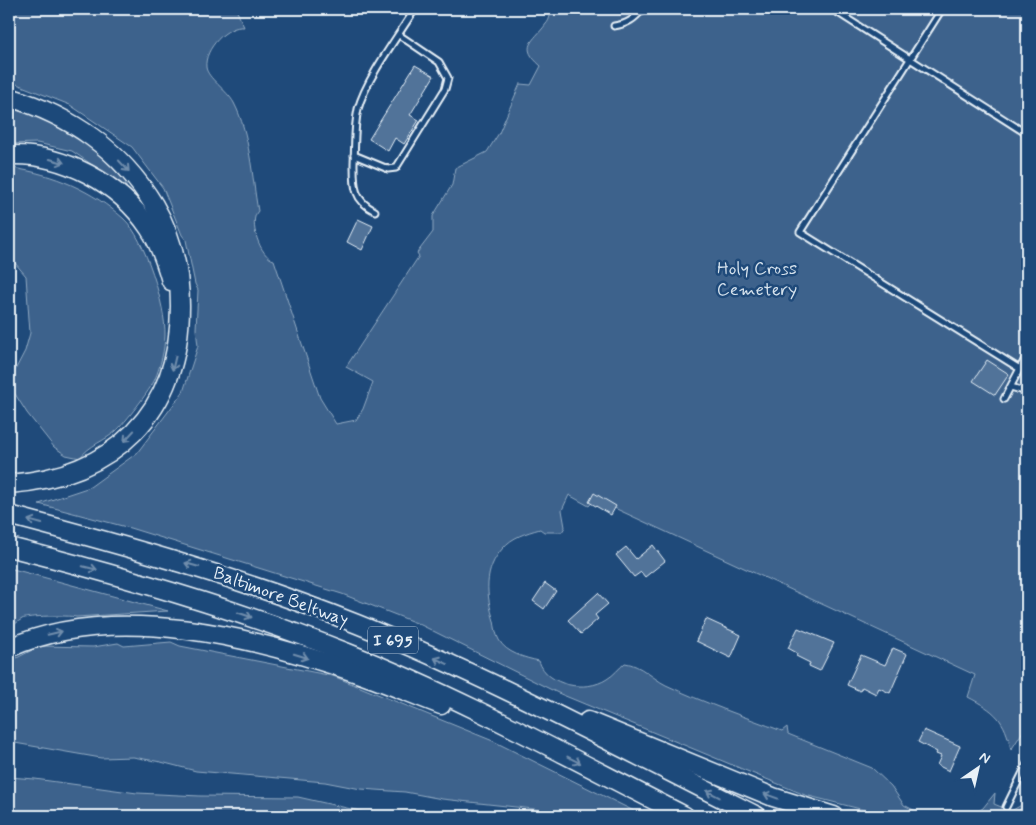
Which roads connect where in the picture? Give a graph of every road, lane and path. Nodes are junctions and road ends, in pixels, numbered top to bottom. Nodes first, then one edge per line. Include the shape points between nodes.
1 (415, 9) edge
2 (643, 9) edge
3 (832, 9) edge
4 (942, 9) edge
5 (614, 26) dead end
6 (399, 35) junction
7 (910, 59) junction
8 (9, 97) edge
9 (1027, 134) edge
10 (9, 155) edge
11 (354, 155) junction
12 (375, 211) dead end
13 (180, 325) junction
14 (1027, 356) edge
15 (1020, 368) junction
16 (1011, 387) junction
17 (1027, 392) edge
18 (1004, 399) dead end
19 (9, 484) edge
20 (9, 515) edge
21 (9, 547) edge
22 (9, 648) edge
23 (465, 672) junction
24 (531, 738) junction
25 (1027, 764) edge
26 (1006, 807) dead end
27 (685, 816) edge
28 (757, 816) edge
29 (834, 816) edge

1 - 6 lane
2 - 5 lane via 633,20
3 - 7 lane
4 - 7 lane
6 - 11 lane via 359,107
6 - 11 lane via 439,62 448,78 445,89 396,168 388,169
7 - 9 lane
7 - 15 lane via 800,232
8 -> 13 highway via 67,119 106,147 142,186 166,227 174,251 180,277
10 -> 13 highway via 45,158 71,165 94,177 130,206 149,228 161,251 171,279
11 - 12 lane via 356,193 360,202
13 -> 19 highway via 172,370 164,390 151,411 123,443 101,458 54,478
14 - 15 lane
15 - 16 lane
16 - 17 lane
16 - 18 lane
23 -> 20 highway, Baltimore Beltway / I 695 via 360,625 219,574
21 -> 24 highway, Baltimore Beltway / I 695 via 174,592 280,627 417,683
22 -> 24 highway via 41,637 97,627 146,625 190,630 285,651 360,674
28 -> 23 highway, Baltimore Beltway / I 695
29 -> 23 highway via 773,797
24 -> 27 highway, Baltimore Beltway / I 695
25 - 26 lane

